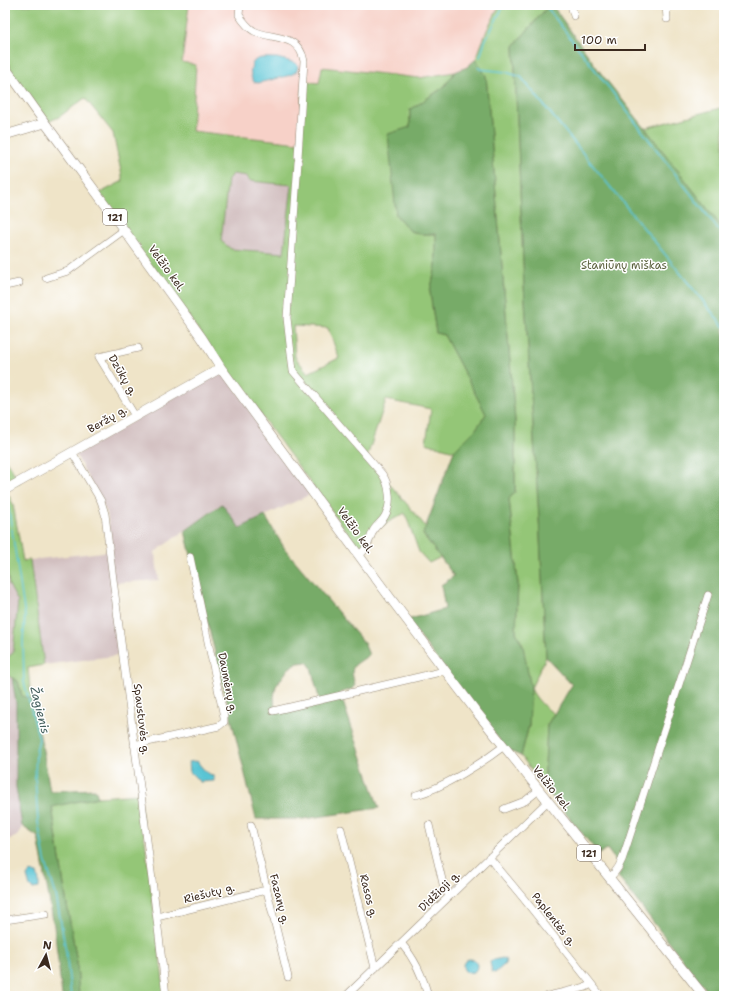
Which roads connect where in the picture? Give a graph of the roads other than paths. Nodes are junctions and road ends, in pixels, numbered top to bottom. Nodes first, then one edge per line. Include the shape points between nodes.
1 (240, 5) edge
2 (571, 5) edge
3 (666, 5) edge
4 (574, 16) dead end
5 (667, 18) dead end
6 (5, 67) edge
7 (45, 124) junction
8 (5, 135) edge
9 (124, 230) junction
10 (46, 278) dead end
11 (19, 283) dead end
12 (5, 286) edge
13 (138, 348) dead end
14 (221, 368) junction
15 (135, 416) junction
16 (72, 452) junction
17 (5, 490) edge
18 (359, 555) junction
19 (190, 557) dead end
20 (708, 595) dead end
21 (445, 670) junction
22 (273, 711) dead end
23 (134, 745) junction
24 (504, 746) junction
25 (538, 790) junction
26 (416, 795) dead end
27 (548, 801) junction
28 (504, 809) dead end
29 (251, 825) dead end
30 (429, 825) dead end
31 (341, 829) dead end
32 (489, 857) junction
33 (609, 878) junction
34 (266, 890) junction
35 (450, 895) junction
36 (46, 914) dead end
37 (157, 917) junction
38 (5, 920) edge
39 (401, 943) junction
40 (375, 968) junction
41 (288, 977) dead end
42 (591, 984) junction
43 (166, 996) edge
44 (346, 996) edge
45 (428, 996) edge
46 (548, 996) edge
47 (601, 996) edge
48 (704, 996) edge

1 - 18 street via 239,15 247,26 254,31 287,40 296,46 303,56 287,318 293,371 387,483 389,503 386,516 375,528 367,548
2 - 4 street
3 - 5 street
6 - 7 main road, Velžio kel. / 121
7 - 8 main road
7 - 9 main road, Velžio kel. / 121
9 - 10 street via 68,271
9 - 14 main road, Velžio kel. / 121
11 - 12 street
13 - 15 street, Dzūkų g. via 99,357
14 - 15 main road, Beržų g.
14 - 18 main road, Velžio kel. / 121
15 - 16 main road, Beržų g.
16 - 17 main road, Beržų g.
16 - 23 street, Spaustuvės g. via 101,501 105,514
18 - 21 main road, Velžio kel. / 121
19 - 23 street, Daumėnų g. via 224,722 219,726
20 - 33 street via 626,851 619,868
21 - 22 street
21 - 24 main road, Velžio kel. / 121
23 - 37 street, Spaustuvės g.
24 - 25 main road, Velžio kel. / 121
24 - 26 street via 439,786
25 - 27 main road, Velžio kel. / 121
25 - 28 street via 525,801
27 - 32 street, Didžioji g.
27 - 33 main road, Velžio kel. / 121
29 - 34 street, Fazanų g.
30 - 35 street via 444,888
31 - 40 street, Rasos g.
32 - 35 street, Didžioji g.
32 - 42 street, Paplentės g.
33 - 48 main road, Velžio kel. / 121
34 - 37 street, Riešutų g.
34 - 41 street, Fazanų g.
35 - 39 street, Didžioji g.
36 - 38 street
37 - 43 street, Spaustuvės g.
39 - 40 street, Didžioji g.
39 - 45 street via 418,968
40 - 44 street, Didžioji g.
42 - 46 street
42 - 47 street, Paplentės g.

